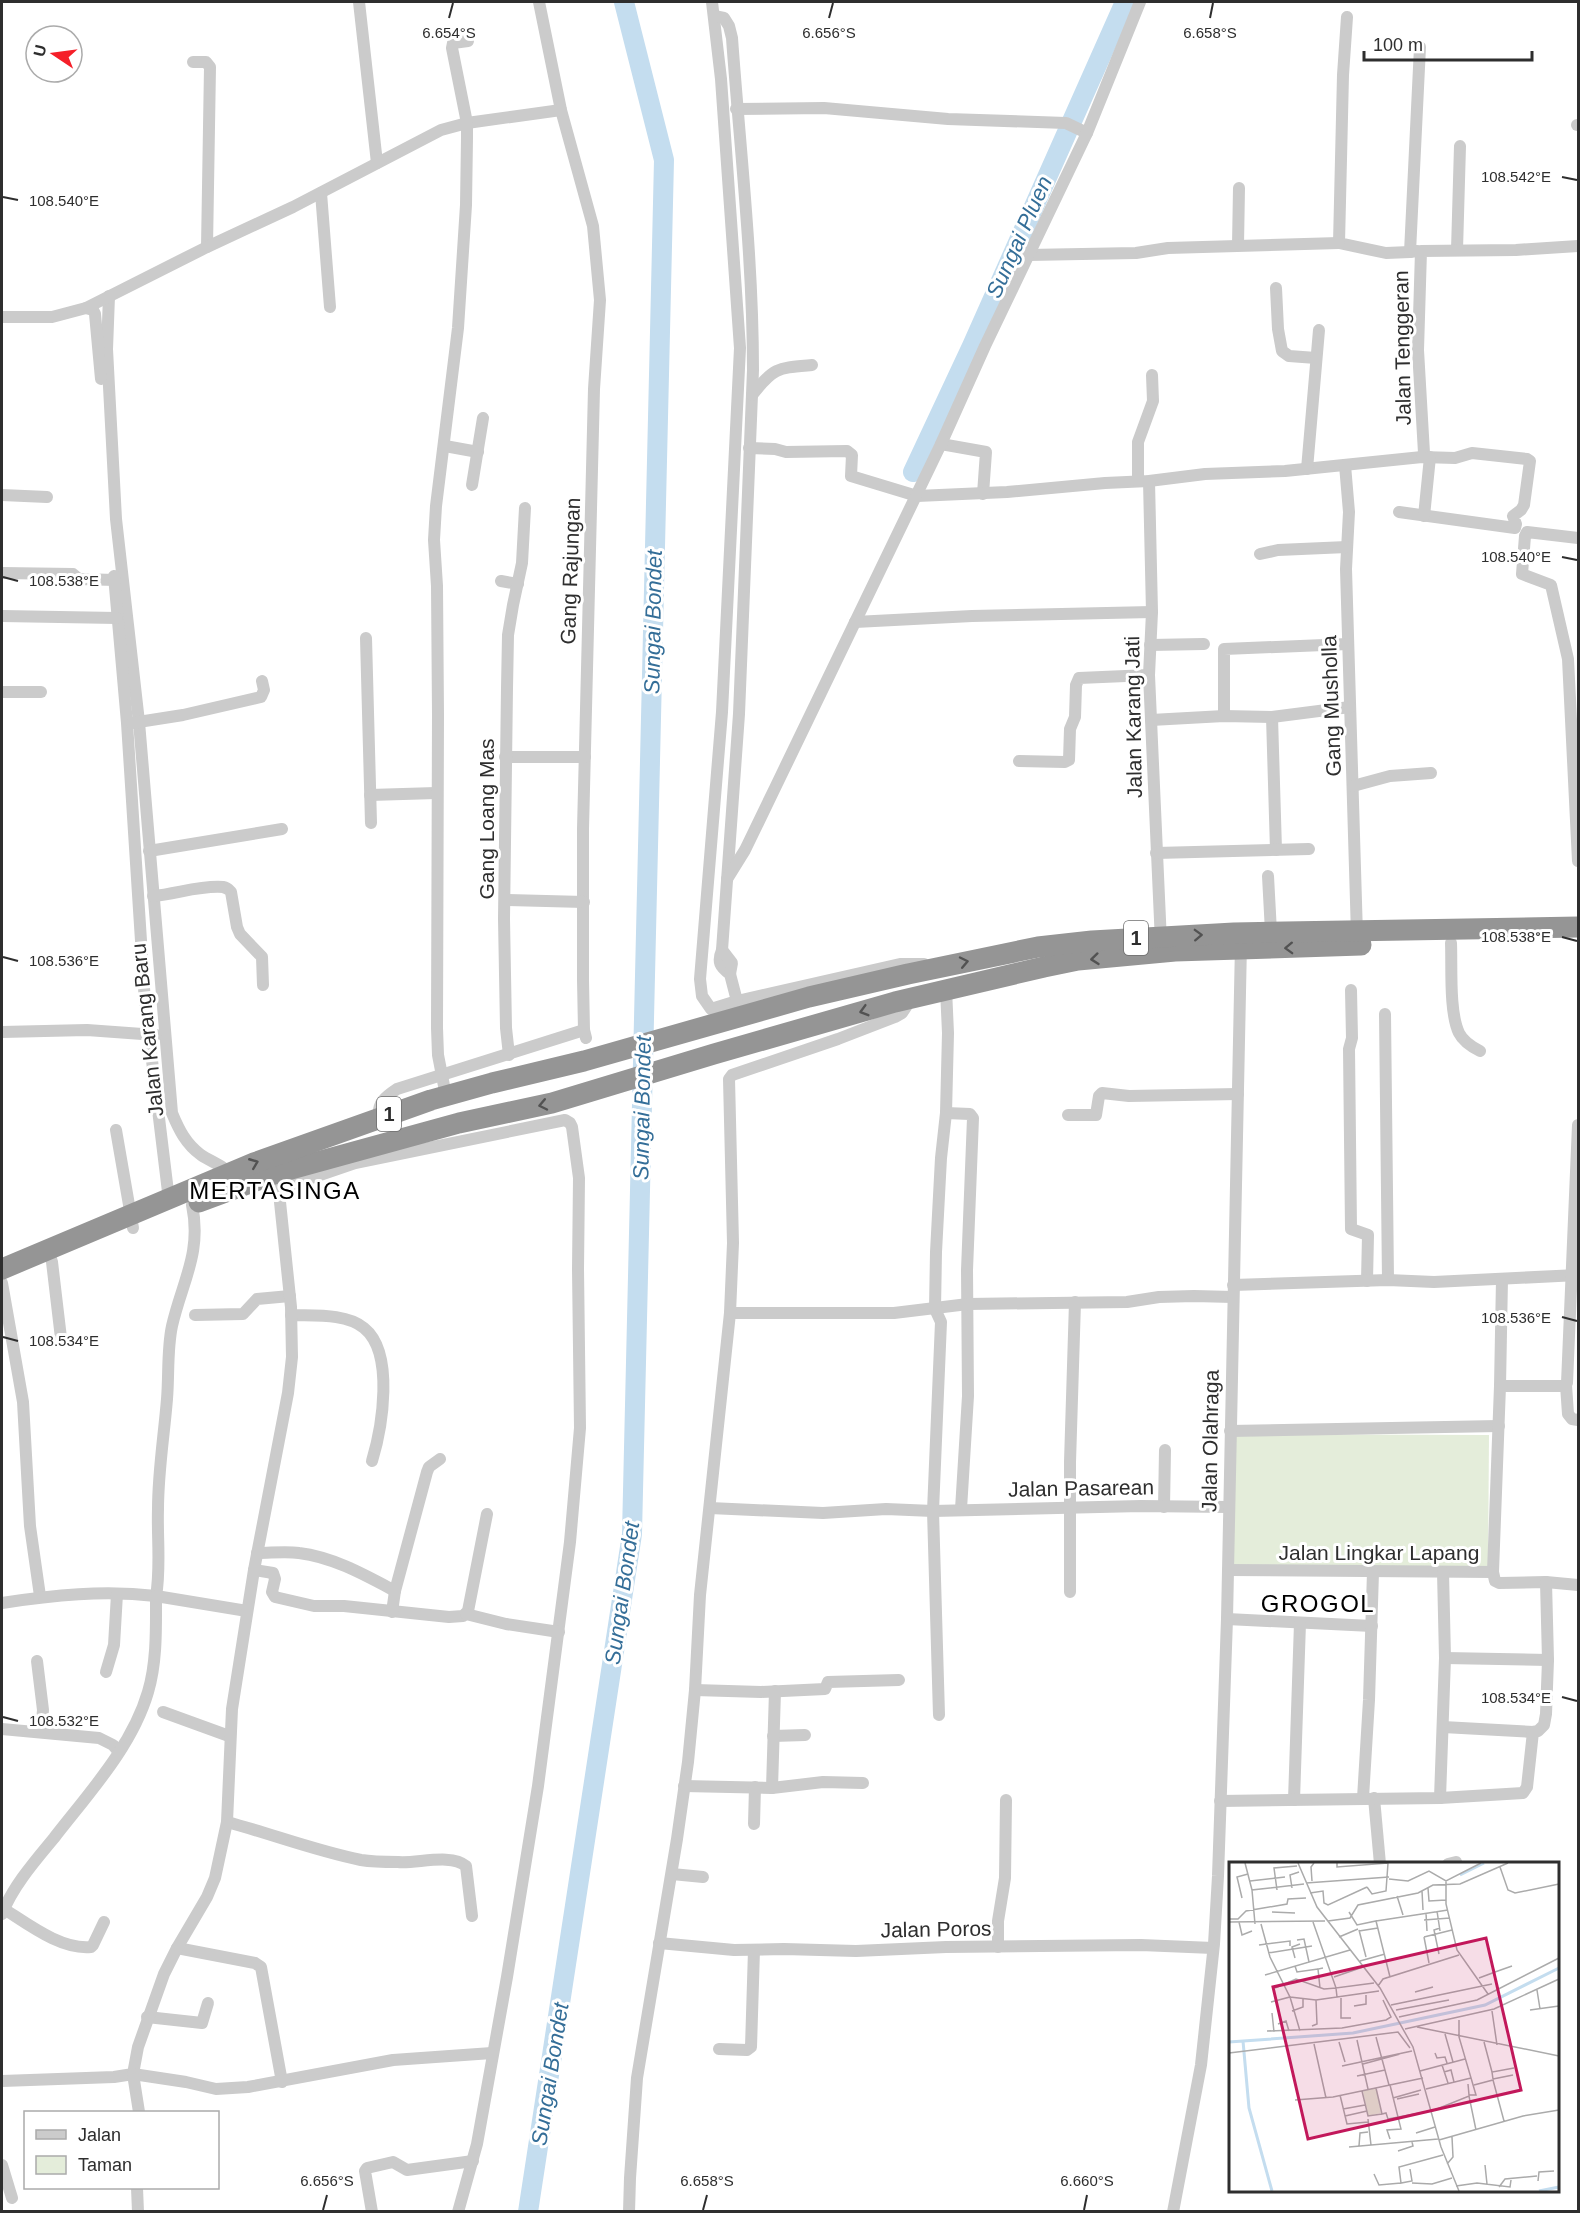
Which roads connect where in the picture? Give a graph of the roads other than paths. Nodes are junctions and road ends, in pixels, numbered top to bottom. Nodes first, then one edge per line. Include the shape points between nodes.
1 (359, 2) edge
2 (539, 2) edge
3 (712, 2) edge
4 (1140, 2) edge
5 (714, 16) junction
6 (1347, 17) dead end
7 (468, 41) dead end
8 (1420, 47) dead end
9 (193, 62) dead end
10 (736, 109) junction
11 (561, 110) junction
12 (467, 123) junction
13 (1086, 132) junction
14 (1460, 146) dead end
15 (377, 164) junction
16 (1239, 188) dead end
17 (321, 193) junction
18 (1339, 243) junction
19 (1238, 245) junction
20 (207, 246) junction
21 (1578, 246) edge
22 (1457, 250) junction
23 (1416, 251) junction
24 (1028, 255) junction
25 (1276, 288) dead end
26 (99, 301) junction
27 (330, 307) dead end
28 (2, 317) edge
29 (1319, 330) dead end
30 (103, 350) junction
31 (1316, 358) junction
32 (812, 364) dead end
33 (1152, 375) dead end
34 (752, 395) junction
35 (483, 418) dead end
36 (941, 444) junction
37 (445, 446) junction
38 (749, 448) junction
39 (478, 452) junction
40 (1426, 457) junction
41 (1346, 465) junction
42 (1307, 469) junction
43 (1143, 481) junction
44 (472, 485) dead end
45 (983, 494) junction
46 (2, 495) edge
47 (912, 495) junction
48 (47, 497) dead end
49 (525, 508) dead end
50 (1399, 512) dead end
51 (1424, 516) junction
52 (1578, 538) edge
53 (1347, 547) junction
54 (1260, 554) dead end
55 (2, 573) edge
56 (115, 580) junction
57 (501, 581) dead end
58 (518, 584) junction
59 (1152, 612) junction
60 (2, 616) edge
61 (117, 618) junction
62 (855, 622) junction
63 (366, 638) dead end
64 (1204, 644) dead end
65 (1348, 644) junction
66 (1150, 645) junction
67 (1149, 675) junction
68 (262, 681) dead end
69 (2, 692) edge
70 (41, 692) dead end
71 (1350, 707) junction
72 (1224, 716) junction
73 (1272, 717) junction
74 (1151, 720) junction
75 (133, 723) junction
76 (505, 757) junction
77 (585, 757) junction
78 (1019, 761) dead end
79 (1431, 773) dead end
80 (1577, 785) edge
81 (1353, 786) junction
82 (436, 793) junction
83 (370, 795) junction
84 (371, 823) dead end
85 (282, 829) dead end
86 (1309, 849) dead end
87 (149, 850) junction
88 (1276, 850) junction
89 (1156, 853) junction
90 (1578, 861) edge
91 (1268, 876) dead end
92 (726, 880) junction
93 (146, 891) junction
94 (505, 900) junction
95 (584, 902) junction
96 (1271, 932) junction
97 (1573, 933) edge
98 (1357, 938) junction
99 (1240, 942) junction
100 (1451, 943) junction
101 (1161, 944) junction
102 (936, 968) junction
103 (263, 985) dead end
104 (946, 990) junction
105 (1351, 990) dead end
106 (912, 998) junction
107 (737, 1001) junction
108 (1385, 1014) dead end
109 (2, 1032) edge
110 (157, 1036) junction
111 (588, 1042) junction
112 (1480, 1050) dead end
113 (509, 1055) junction
114 (443, 1086) junction
115 (1238, 1094) junction
116 (946, 1113) junction
117 (1068, 1115) dead end
118 (1578, 1125) edge
119 (116, 1130) dead end
120 (234, 1180) junction
121 (278, 1181) junction
122 (196, 1196) junction
123 (169, 1200) junction
124 (132, 1222) junction
125 (50, 1256) junction
126 (2, 1269) edge
127 (1575, 1275) edge
128 (1502, 1279) junction
129 (1388, 1280) junction
130 (1367, 1281) junction
131 (2, 1283) edge
132 (1233, 1291) junction
133 (290, 1296) junction
134 (1075, 1302) junction
135 (968, 1304) junction
136 (935, 1309) junction
137 (730, 1313) junction
138 (195, 1315) dead end
139 (291, 1315) junction
140 (61, 1338) dead end
141 (1566, 1385) junction
142 (1500, 1386) junction
143 (1578, 1420) edge
144 (1499, 1426) junction
145 (1230, 1431) junction
146 (1166, 1450) dead end
147 (440, 1459) dead end
148 (372, 1461) dead end
149 (1071, 1506) junction
150 (1164, 1507) junction
151 (1229, 1507) junction
152 (710, 1508) junction
153 (961, 1509) junction
154 (933, 1510) junction
155 (487, 1514) dead end
156 (257, 1553) junction
157 (254, 1570) junction
158 (1228, 1570) junction
159 (1373, 1572) junction
160 (1443, 1572) junction
161 (1493, 1572) junction
162 (1546, 1582) junction
163 (1578, 1585) edge
164 (395, 1591) junction
165 (1070, 1592) dead end
166 (117, 1594) junction
167 (40, 1596) junction
168 (160, 1597) junction
169 (2, 1603) edge
170 (247, 1611) junction
171 (392, 1612) junction
172 (466, 1614) junction
173 (1227, 1619) junction
174 (1300, 1623) junction
175 (1372, 1626) junction
176 (559, 1632) junction
177 (1445, 1658) junction
178 (1548, 1660) junction
179 (37, 1661) dead end
180 (106, 1672) dead end
181 (899, 1680) dead end
182 (695, 1690) junction
183 (775, 1691) junction
184 (163, 1712) dead end
185 (939, 1715) dead end
186 (1443, 1727) junction
187 (2, 1729) edge
188 (41, 1731) junction
189 (1533, 1732) junction
190 (229, 1736) junction
191 (773, 1736) junction
192 (805, 1736) dead end
193 (119, 1752) junction
194 (863, 1784) dead end
195 (684, 1786) junction
196 (755, 1787) junction
197 (772, 1788) junction
198 (1369, 1798) junction
199 (1440, 1798) junction
200 (1006, 1800) dead end
201 (1294, 1800) junction
202 (1220, 1801) junction
203 (227, 1822) junction
204 (754, 1824) dead end
205 (1380, 1862) edge
206 (672, 1874) junction
207 (703, 1877) dead end
208 (5, 1911) edge
209 (472, 1916) dead end
210 (104, 1922) dead end
211 (659, 1943) junction
212 (998, 1947) junction
213 (177, 1948) junction
214 (1213, 1948) junction
215 (754, 1950) junction
216 (208, 2003) dead end
217 (147, 2017) junction
218 (719, 2049) dead end
219 (492, 2053) junction
220 (133, 2074) junction
221 (2, 2081) edge
222 (282, 2082) junction
223 (140, 2111) edge
224 (473, 2161) junction
225 (2, 2165) edge
226 (137, 2189) edge
227 (12, 2198) dead end
228 (138, 2211) edge
229 (372, 2211) edge
230 (459, 2211) edge
231 (629, 2211) edge
232 (1173, 2211) edge

1 - 15 street
2 - 11 street, Gang Rajungan
3 - 5 street
4 - 13 street
5 - 10 street via 724,18 732,38
5 - 107 street via 740,348 722,700 700,980 702,996 711,1009
6 - 18 street
7 - 12 street via 453,43 452,48
8 - 23 street
9 - 20 street via 206,62 210,67
10 - 13 street via 824,108 1070,124
10 - 34 street via 752,274
11 - 12 street
11 - 77 street, Gang Rajungan via 593,226 600,300 594,389
12 - 15 street via 441,130
12 - 37 street via 460,300
13 - 24 street
14 - 22 street
15 - 17 street
16 - 19 street
17 - 20 street
17 - 27 street
18 - 19 street
18 - 23 street via 1386,253
19 - 24 street via 1136,253
20 - 26 street
21 - 22 street, Jalan Tenggeran
22 - 23 street, Jalan Tenggeran
23 - 40 street, Jalan Tenggeran
24 - 36 street
25 - 31 street via 1282,351 1289,356
26 - 28 street via 52,317
26 - 30 street
26 - 30 street via 93,310
29 - 31 street
30 - 56 street
30 - 75 street
31 - 42 street
32 - 34 street via 776,370
33 - 43 street, Jalan Karang Jati via 1153,401 1138,442
34 - 38 street
35 - 39 street
36 - 45 street via 986,452
36 - 47 street
37 - 39 street
37 - 82 street via 434,540
38 - 47 street via 847,451 852,455 851,476
38 - 92 street via 741,681
39 - 44 street
40 - 41 street
40 - 51 street, Jalan Tenggeran
40 - 51 street via 1455,458 1472,453 1531,462 1523,508 1513,516 1515,528
41 - 42 street
41 - 53 street, Gang Musholla
42 - 43 street
43 - 45 street
43 - 59 street, Jalan Karang Jati
45 - 47 street
46 - 48 street
47 - 62 street
49 - 58 street, Gang Loang Mas
50 - 51 street
52 - 80 street via 1527,532 1522,573 1551,585 1568,659
53 - 54 street
53 - 65 street, Gang Musholla
55 - 56 street via 73,574 79,579
56 - 61 street
57 - 58 street
58 - 76 street, Gang Loang Mas via 508,635
59 - 62 street
59 - 66 street, Jalan Karang Jati
60 - 61 street
61 - 75 street
62 - 92 street via 750,840
63 - 83 street
64 - 66 street
65 - 71 street, Gang Musholla
65 - 72 street via 1224,649
66 - 67 street, Jalan Karang Jati
67 - 74 street, Jalan Karang Jati
67 - 78 street via 1079,678 1069,760
68 - 75 street via 261,697
69 - 70 street
71 - 73 street
71 - 81 street, Gang Musholla
72 - 73 street
72 - 74 street
73 - 88 street
74 - 89 street, Jalan Karang Jati
75 - 87 street
75 - 93 street
76 - 77 street
76 - 94 street, Gang Loang Mas
77 - 95 street, Gang Rajungan
79 - 81 street via 1390,776
80 - 90 street
81 - 98 street, Gang Musholla
82 - 83 street
82 - 114 street via 436,1005
83 - 84 street
85 - 87 street
86 - 88 street
87 - 93 street
88 - 89 street
89 - 101 street, Jalan Karang Jati
91 - 96 street
92 - 107 street via 722,950 732,963 730,974
93 - 103 street via 228,889 237,927 262,957
93 - 110 street, Jalan Karang Baru
93 - 110 street
94 - 95 street
94 - 113 street, Gang Loang Mas
95 - 111 street, Gang Rajungan
96 - 98 highway, 1
96 - 99 highway, 1
97 - 98 highway, 1
97 - 100 highway, 1
98 -> 99 highway, 1
98 - 100 highway, 1
99 - 101 highway, 1
99 - 115 street, Jalan Olahraga
100 - 112 street via 1453,1000 1459,1033
102 -> 101 highway, 1 via 1038,947
101 -> 104 highway, 1
102 - 107 street via 922,963 900,964
102 - 111 highway, 1 via 703,1026
104 - 106 highway, 1
104 - 116 street
105 - 130 street via 1351,1229 1368,1236
106 -> 121 highway, 1 via 552,1103 459,1123
106 - 137 street via 895,1017 729,1079 733,1243
108 - 129 street
109 - 110 street via 87,1030
110 - 120 street, Jalan Karang Baru via 172,1113 182,1135
110 - 123 street
111 - 113 street
111 - 114 highway, 1
113 - 114 street
120 -> 114 highway, 1
115 - 117 street via 1102,1093 1098,1096 1096,1115
115 - 132 street, Jalan Olahraga
116 - 135 street via 970,1114 973,1118
116 - 136 street
118 - 127 street
119 - 124 street
120 - 121 highway, 1
120 - 122 highway, 1
121 - 133 street
121 - 176 street via 570,1122 579,1178 580,1428
122 - 123 highway, 1
122 - 124 highway, 1
122 - 168 street via 195,1246 172,1326 169,1351 158,1478
123 - 124 highway, 1
124 - 125 highway, 1
125 - 126 highway, 1
125 - 131 highway, 1
125 - 140 street
127 - 128 street
127 - 141 street
128 - 129 street
128 - 142 street, Jalan Lingkar Lapang
129 - 130 street
130 - 132 street
131 - 167 street via 23,1402 33,1552
132 - 134 street via 1126,1302
132 - 145 street, Jalan Olahraga
133 - 138 street via 256,1299 243,1314
133 - 139 street
134 - 135 street
134 - 149 street
135 - 136 street
135 - 153 street via 968,1396
136 - 137 street
136 - 154 street via 941,1322
137 - 152 street
139 - 148 street via 345,1320 363,1328 372,1338 380,1360 383,1392 380,1434
139 - 156 street via 288,1393
141 - 142 street
141 - 143 street via 1568,1414
142 - 144 street, Jalan Lingkar Lapang
144 - 145 street
144 - 161 street, Jalan Lingkar Lapang
145 - 151 street, Jalan Olahraga
146 - 150 street
147 - 164 street via 427,1472
149 - 150 street, Jalan Pasarean
149 - 153 street, Jalan Pasarean
149 - 165 street
150 - 151 street, Jalan Pasarean
151 - 158 street, Jalan Olahraga
152 - 154 street, Jalan Pasarean via 823,1513
152 - 182 street
153 - 154 street, Jalan Pasarean
154 - 185 street
155 - 172 street
156 - 157 street
156 - 164 street via 299,1553 326,1559
157 - 170 street
157 - 171 street via 273,1574 275,1597 314,1606
158 - 159 street, Jalan Lingkar Lapang
158 - 173 street, Jalan Olahraga
159 - 160 street, Jalan Lingkar Lapang
159 - 175 street
160 - 161 street, Jalan Lingkar Lapang
160 - 177 street
161 - 162 street via 1499,1583
162 - 163 street
162 - 178 street
164 - 171 street
166 - 167 street
166 - 168 street
166 - 180 street via 114,1645
167 - 169 street
168 - 170 street
168 - 193 street via 148,1692 138,1720
170 - 190 street
171 - 172 street via 454,1617
172 - 176 street
173 - 174 street
173 - 202 street, Jalan Olahraga
174 - 175 street
174 - 201 street
175 - 198 street
176 - 219 street via 536,1797
177 - 178 street
177 - 186 street
178 - 189 street via 1545,1722 1542,1729
179 - 188 street via 44,1710
181 - 183 street via 828,1682 825,1689
182 - 183 street
182 - 195 street
183 - 191 street
184 - 190 street
186 - 189 street
186 - 199 street
187 - 188 street
188 - 193 street via 99,1738
189 - 199 street via 1523,1793
190 - 203 street
191 - 192 street
191 - 197 street
193 - 208 street via 31,1867
194 - 197 street via 823,1782
195 - 196 street
195 - 206 street
196 - 197 street
196 - 204 street
198 - 199 street
198 - 201 street
198 - 205 street
200 - 212 street via 1005,1878
201 - 202 street
202 - 214 street, Jalan Olahraga
203 - 209 street via 362,1860 403,1863 433,1859 462,1863 466,1866
203 - 213 street via 207,1897
206 - 207 street
206 - 211 street
208 - 210 street via 55,1940 82,1948 93,1945
211 - 215 street, Jalan Poros
211 - 231 street via 638,2078
212 - 214 street, Jalan Poros
212 - 215 street, Jalan Poros
213 - 217 street
213 - 222 street via 261,1967
214 - 232 street, Jalan Olahraga via 1201,2065
215 - 218 street via 751,2047
216 - 217 street via 202,2023
217 - 220 street
219 - 222 street via 393,2060
219 - 224 street
220 - 221 street
220 - 222 street via 216,2089
220 - 223 street
224 - 229 street via 407,2170 393,2163 367,2168
224 - 230 street
225 - 227 street
226 - 228 street

